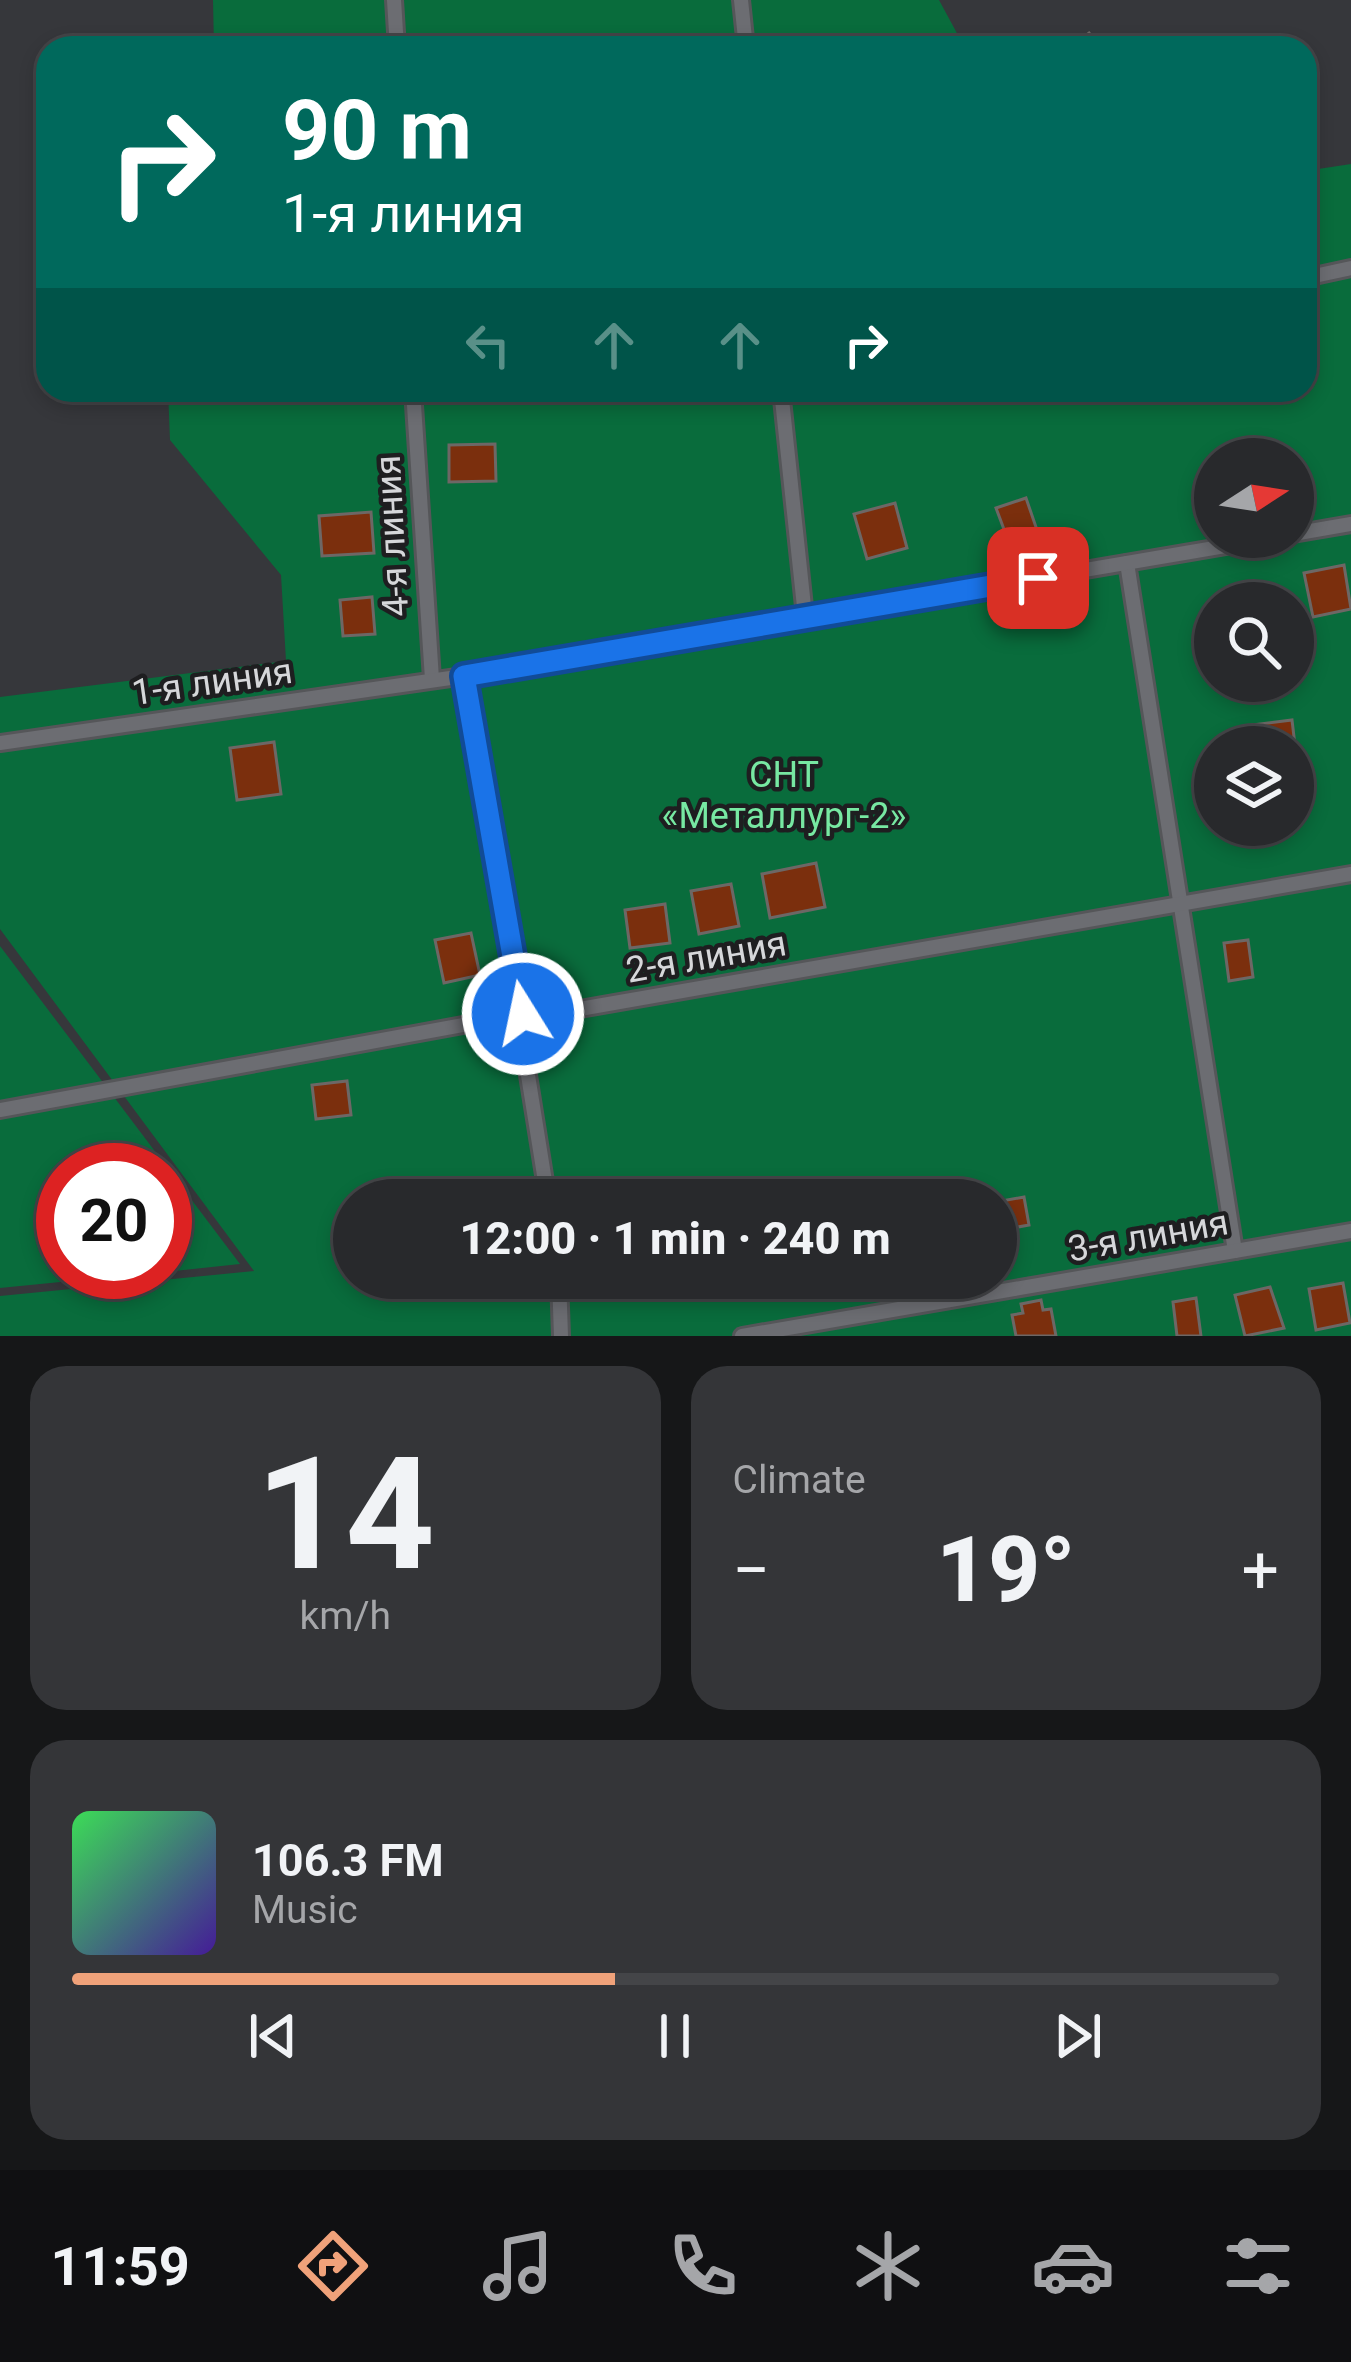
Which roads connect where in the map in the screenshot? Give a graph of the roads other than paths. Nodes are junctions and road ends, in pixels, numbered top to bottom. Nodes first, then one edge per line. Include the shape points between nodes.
1 (394, 0) edge
2 (741, 0) edge
3 (396, 36) edge
4 (745, 36) edge
5 (1351, 268) edge
6 (1317, 275) edge
7 (414, 402) edge
8 (783, 402) edge
9 (1351, 524) edge
10 (1314, 530) edge
11 (1194, 551) edge
12 (1127, 563) junction
13 (805, 616) junction
14 (464, 676) junction
15 (433, 679) junction
16 (0, 742) edge
17 (1351, 874) edge
18 (1180, 903) junction
19 (523, 1014) junction
20 (0, 1110) edge
21 (545, 1179) edge
22 (1351, 1231) edge
23 (1235, 1250) junction
24 (560, 1299) edge
25 (561, 1336) edge
26 (742, 1336) edge

1 - 3 lane
2 - 4 lane
5 - 6 lane
7 - 15 lane, 4-я линия
8 - 13 lane
9 - 10 lane
11 - 12 lane
12 - 13 lane
12 - 18 lane
13 - 14 lane
14 - 15 lane, 1-я линия
14 - 19 lane
15 - 16 lane, 1-я линия
17 - 18 lane, 2-я линия
18 - 19 lane, 2-я линия
18 - 23 lane
19 - 20 lane, 2-я линия
19 - 21 lane
22 - 23 lane, 3-я линия
23 - 26 lane, 3-я линия
24 - 25 lane

